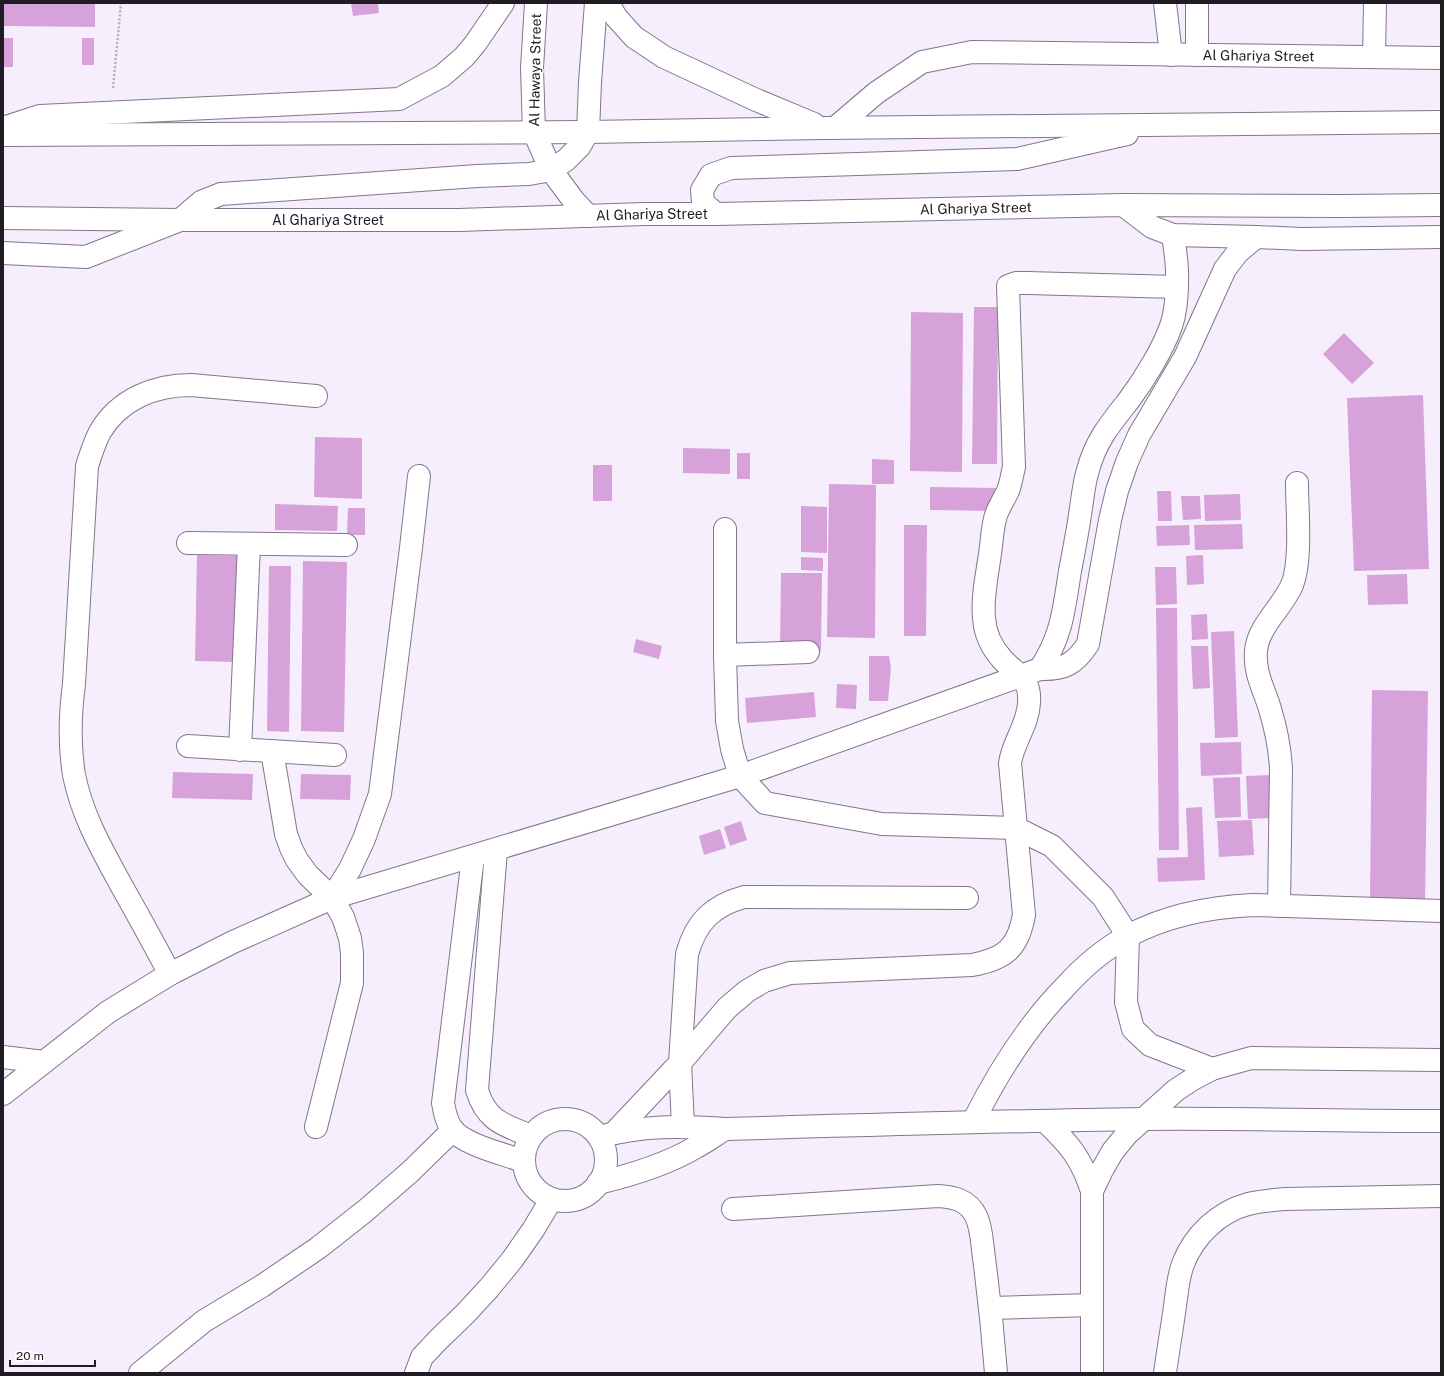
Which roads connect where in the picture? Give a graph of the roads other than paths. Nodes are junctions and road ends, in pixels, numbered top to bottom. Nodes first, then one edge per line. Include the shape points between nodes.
1 (503, 3) edge
2 (536, 3) edge
3 (596, 3) edge
4 (608, 3) edge
5 (1165, 3) edge
6 (1197, 3) edge
7 (1375, 3) edge
8 (1171, 55) junction
9 (1197, 55) junction
10 (1374, 57) junction
11 (1441, 58) edge
12 (1441, 122) edge
13 (1167, 125) junction
14 (3, 128) edge
15 (829, 128) junction
16 (534, 132) junction
17 (588, 132) junction
18 (3, 135) edge
19 (551, 170) junction
20 (1123, 205) junction
21 (1441, 205) edge
22 (1343, 206) junction
23 (716, 214) junction
24 (588, 216) junction
25 (3, 218) edge
26 (180, 220) junction
27 (1173, 236) junction
28 (1256, 236) junction
29 (1441, 237) edge
30 (1302, 239) junction
31 (3, 253) edge
32 (1177, 287) junction
33 (316, 396) dead end
34 (1129, 399) junction
35 (1154, 409) junction
36 (419, 476) dead end
37 (1297, 483) dead end
38 (725, 530) dead end
39 (188, 543) dead end
40 (249, 544) junction
41 (346, 545) dead end
42 (808, 652) dead end
43 (725, 655) junction
44 (1031, 672) junction
45 (188, 746) dead end
46 (240, 750) junction
47 (272, 751) junction
48 (335, 755) dead end
49 (740, 776) junction
50 (1016, 828) junction
51 (496, 850) junction
52 (473, 857) junction
53 (332, 898) junction
54 (967, 898) dead end
55 (1279, 906) junction
56 (1441, 911) edge
57 (1128, 936) junction
58 (170, 974) junction
59 (3, 1057) edge
60 (1441, 1060) edge
61 (44, 1062) junction
62 (680, 1063) junction
63 (1212, 1069) junction
64 (3, 1094) edge
65 (1143, 1119) junction
66 (1441, 1121) edge
67 (973, 1122) junction
68 (1046, 1122) junction
69 (683, 1126) junction
70 (316, 1127) dead end
71 (725, 1129) junction
72 (453, 1130) junction
73 (607, 1135) junction
74 (531, 1136) junction
75 (523, 1161) junction
76 (598, 1183) junction
77 (1092, 1191) junction
78 (1441, 1196) edge
79 (551, 1200) junction
80 (733, 1209) dead end
81 (1092, 1305) junction
82 (991, 1308) junction
83 (140, 1373) edge
84 (416, 1373) edge
85 (996, 1373) edge
86 (1092, 1373) edge
87 (1165, 1373) edge

1 - 14 street via 464,57 442,76 399,98 40,116
2 - 16 street, Al Hawaya Street via 532,68
3 - 17 street
4 - 15 street via 616,17 634,37 664,57 754,99
5 - 8 street
6 - 9 street
7 - 10 street
8 - 9 street, Al Ghariya Street
8 - 15 street, Al Ghariya Street via 972,52 922,62
9 - 10 street, Al Ghariya Street
10 - 11 street, Al Ghariya Street
12 - 13 street
13 - 15 street
13 - 23 street via 1017,159 731,168 710,175 702,190 703,203
15 - 17 street
16 - 17 street
16 - 18 street
16 - 19 street, Al Hawaya Street
17 - 19 street via 579,147
19 - 24 street, Al Hawaya Street
19 - 26 street via 529,174 221,194 201,202
20 - 22 street, Al Ghariya Street
20 - 23 street, Al Ghariya Street
20 - 27 street via 1152,227
21 - 22 street, Al Ghariya Street
22 - 30 street
23 - 24 street, Al Ghariya Street
24 - 26 street, Al Ghariya Street via 451,220
25 - 26 street, Al Ghariya Street
26 - 31 street, Al Ghariya Street via 86,257
27 - 28 street
27 - 32 street
28 - 30 street
28 - 35 street via 1238,252 1225,269 1185,357
29 - 30 street
32 - 34 street via 1171,326 1159,352
32 - 44 street via 1027,283 1008,286 1014,467 1008,491 992,529 983,607 987,634 993,646 1010,668
33 - 58 street via 191,385 157,389 126,404 112,416 101,431 87,466 70,714 74,775 93,833
34 - 35 street
34 - 44 street via 1102,435 1094,452 1083,489 1062,620 1054,646
35 - 44 street via 1136,442 1117,491 1088,644 1080,656 1068,665 1054,670
36 - 53 street via 380,794 350,870
37 - 55 street via 1296,565 1292,584 1284,601 1262,632 1256,650 1256,670 1270,708 1280,748
38 - 43 street
39 - 40 street
40 - 41 street
40 - 46 street
42 - 43 street
43 - 49 street via 727,721
44 - 49 street
44 - 50 street via 1027,716 1013,747 1010,763
45 - 46 street
46 - 47 street
47 - 48 street
47 - 53 street via 286,834 291,848 308,875
49 - 50 street via 765,803 882,824
49 - 51 street
50 - 57 street via 1052,846 1103,897
50 - 62 street via 1024,914 1022,930 1014,944 1002,956 972,965 790,973 764,980 727,1008
51 - 52 street
51 - 74 street via 478,1090 480,1101 491,1117
52 - 53 street
52 - 72 street via 443,1103 446,1118
53 - 58 street via 233,942
53 - 70 street via 343,917 350,938 352,983
54 - 62 street via 744,897 718,907 698,927 687,954
55 - 56 street
55 - 57 street via 1227,906 1201,910 1158,922
57 - 63 street via 1126,1002 1132,1029 1150,1045
57 - 67 street via 1103,951 1050,1001 1007,1059
58 - 61 street via 108,1012
59 - 61 street
60 - 63 street via 1251,1058
61 - 64 street
62 - 69 street
62 - 73 street
63 - 65 street via 1176,1090
65 - 66 street
65 - 68 street
65 - 77 street via 1113,1151
67 - 68 street
67 - 71 street
68 - 77 street via 1075,1152
69 - 71 street
69 - 73 street via 637,1128
71 - 76 street via 664,1163
72 - 75 street via 464,1140
72 - 83 street via 410,1172 318,1248 269,1282 204,1321
73 - 74 street via 577,1121 565,1119 552,1121 540,1127
73 - 76 street via 604,1173
74 - 75 street via 525,1148
75 - 79 street via 532,1185
76 - 79 street via 590,1194 578,1200
77 - 81 street
78 - 87 street via 1285,1199 1248,1204 1215,1220 1191,1248 1183,1264 1178,1282
79 - 84 street via 512,1260 465,1314 422,1357
80 - 82 street via 952,1197 966,1204 976,1216
81 - 82 street
81 - 86 street
82 - 85 street

